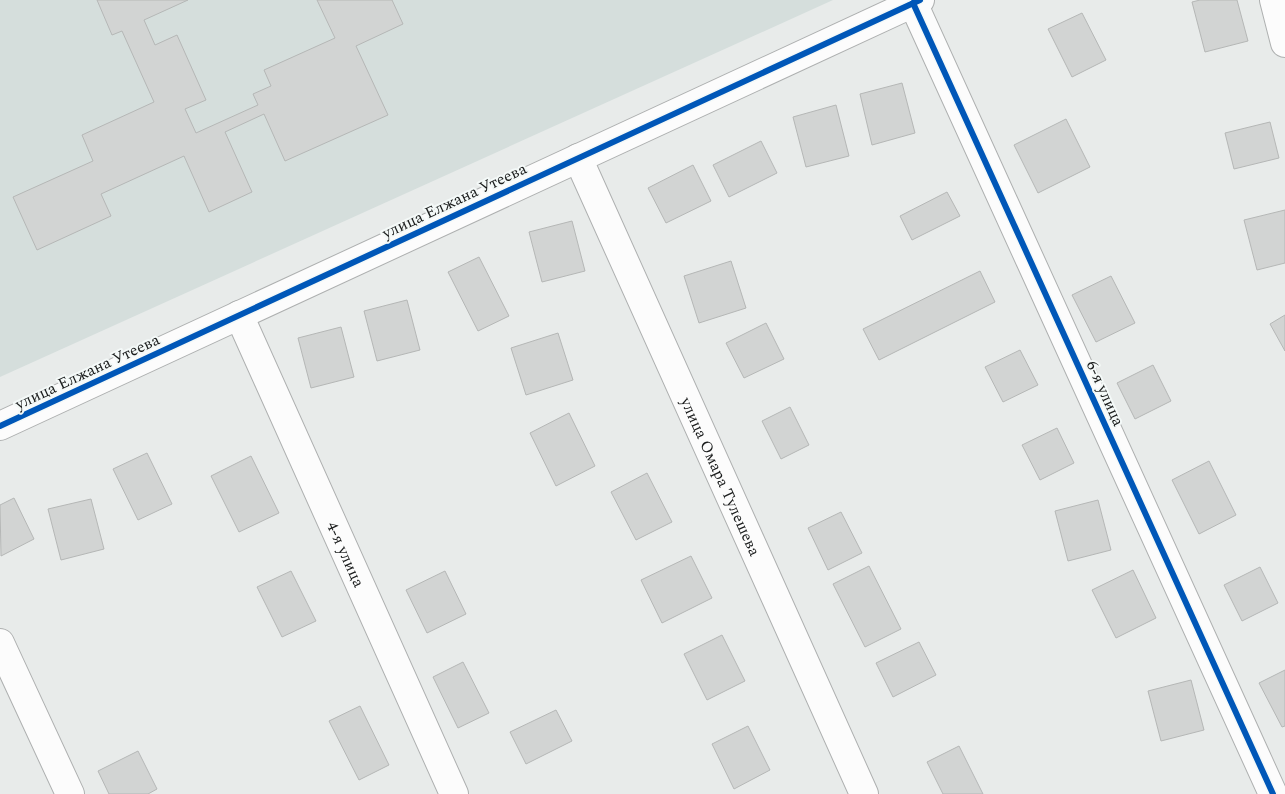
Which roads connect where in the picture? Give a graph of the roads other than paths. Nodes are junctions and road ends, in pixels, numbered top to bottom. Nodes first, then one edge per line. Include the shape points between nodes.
1 (1274, 0) edge
2 (916, 2) edge
3 (1285, 43) edge
4 (578, 158) junction
5 (239, 315) junction
6 (0, 426) edge
7 (0, 643) edge
8 (70, 794) edge
9 (454, 794) edge
10 (864, 794) edge
11 (1274, 794) edge

1 - 3 street
2 - 4 street, улица Елжана Утеева
2 - 11 street, 6-я улица
4 - 5 street, улица Елжана Утеева
4 - 10 street, улица Омара Тулешева
5 - 6 street, улица Елжана Утеева
5 - 9 street, 4-я улица
7 - 8 street

